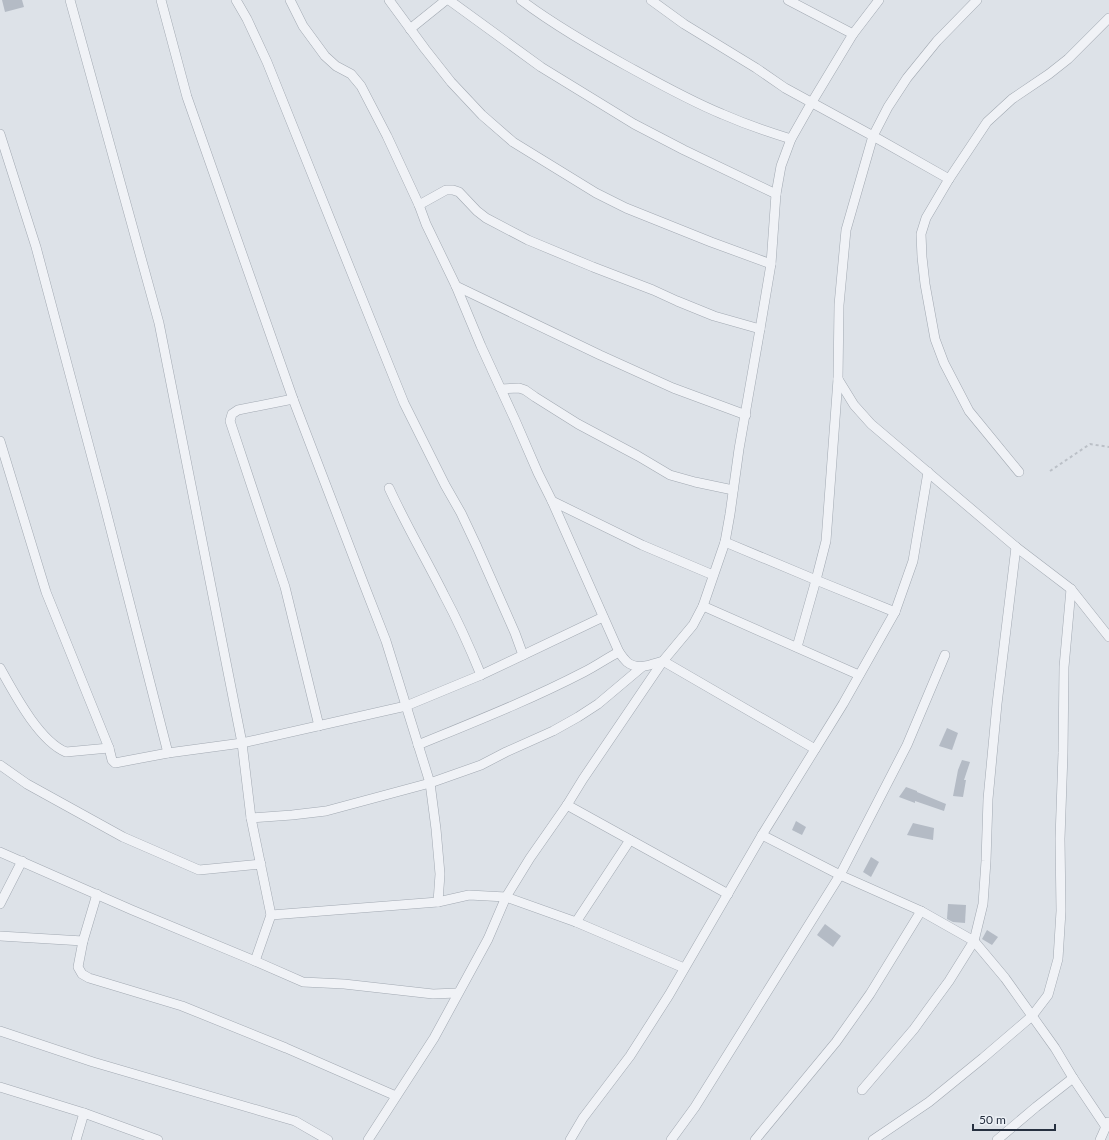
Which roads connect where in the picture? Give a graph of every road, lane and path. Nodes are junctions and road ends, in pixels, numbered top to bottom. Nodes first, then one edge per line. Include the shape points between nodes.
1 (70, 0) edge
2 (161, 0) edge
3 (236, 0) edge
4 (290, 0) edge
5 (390, 0) edge
6 (447, 0) edge
7 (521, 0) edge
8 (651, 0) edge
9 (788, 0) edge
10 (879, 0) edge
11 (977, 0) edge
12 (1109, 18) edge
13 (410, 30) junction
14 (853, 34) junction
15 (812, 102) junction
16 (0, 134) edge
17 (873, 136) junction
18 (791, 139) junction
19 (3, 154) edge
20 (948, 179) junction
21 (776, 194) junction
22 (419, 205) junction
23 (771, 264) junction
24 (456, 286) junction
25 (760, 329) junction
26 (838, 379) junction
27 (501, 389) junction
28 (293, 399) junction
29 (746, 415) junction
30 (0, 441) edge
31 (1109, 447) edge
32 (1050, 471) dead end
33 (928, 472) junction
34 (1019, 472) dead end
35 (389, 488) dead end
36 (733, 490) junction
37 (552, 501) junction
38 (726, 542) junction
39 (1016, 546) junction
40 (714, 575) junction
41 (816, 580) junction
42 (1071, 589) junction
43 (703, 606) junction
44 (895, 612) junction
45 (603, 617) junction
46 (1109, 637) edge
47 (797, 647) junction
48 (618, 652) junction
49 (523, 655) junction
50 (945, 655) dead end
51 (663, 661) junction
52 (642, 667) junction
53 (0, 668) edge
54 (481, 675) junction
55 (859, 675) junction
56 (406, 706) junction
57 (319, 726) junction
58 (242, 743) junction
59 (418, 745) junction
60 (109, 748) junction
61 (815, 749) junction
62 (168, 753) junction
63 (0, 765) edge
64 (430, 783) junction
65 (567, 805) junction
66 (251, 818) junction
67 (762, 835) junction
68 (630, 840) junction
69 (0, 852) edge
70 (22, 861) junction
71 (261, 864) junction
72 (840, 875) junction
73 (97, 894) junction
74 (728, 894) junction
75 (506, 897) junction
76 (0, 900) edge
77 (438, 902) junction
78 (921, 911) junction
79 (271, 914) junction
80 (576, 922) junction
81 (0, 936) edge
82 (83, 941) junction
83 (974, 941) junction
84 (255, 961) junction
85 (684, 968) junction
86 (457, 994) junction
87 (1032, 1016) junction
88 (0, 1031) edge
89 (1073, 1078) junction
90 (0, 1087) edge
91 (862, 1090) dead end
92 (396, 1096) junction
93 (84, 1113) junction
94 (1108, 1123) edge
95 (156, 1139) edge
96 (76, 1140) edge
97 (328, 1140) edge
98 (368, 1140) edge
99 (570, 1140) edge
100 (670, 1140) edge
101 (755, 1140) edge
102 (873, 1140) edge
103 (997, 1140) edge
104 (1100, 1140) edge

1 - 58 street via 160,323
2 - 28 street via 187,97
3 - 49 street via 267,62 404,403 461,513
4 - 22 street via 303,26 325,56 351,74 361,86
5 - 13 street
6 - 13 street
6 - 21 street via 541,67 634,124
7 - 18 street via 599,51 687,98 721,114
8 - 15 street via 684,24
9 - 14 street
10 - 14 street
11 - 17 street via 937,41 907,78
12 - 20 street via 1068,59 1012,99 987,122
13 - 23 street via 451,82 482,115 513,142 626,208
14 - 15 street
15 - 17 street
15 - 18 street
16 - 19 street
17 - 20 street
17 - 26 street via 846,230 839,306
18 - 21 street via 781,166
19 - 62 street via 36,247
20 - 34 street via 926,218 921,234 924,284 935,339 969,411
21 - 23 street
22 - 24 street
22 - 25 street via 446,190 459,192 486,218 528,240 714,316
23 - 25 street
24 - 27 street
24 - 29 street via 600,356 673,388
25 - 29 street
26 - 33 street via 854,405 871,424
26 - 41 street via 826,541
27 - 36 street via 525,390 578,424 670,475
27 - 37 street
28 - 56 street via 386,641
28 - 57 street via 238,410 232,414 230,421 285,587
29 - 36 street
30 - 60 street via 46,592
31 - 32 path via 1090,444
33 - 39 street
33 - 44 street via 913,561
35 - 54 street via 402,518 448,602
36 - 38 street
37 - 40 street via 642,545
37 - 45 street
38 - 40 street
38 - 41 street
39 - 42 street
39 - 83 street via 988,799 983,904
40 - 43 street
41 - 44 street
41 - 47 street
42 - 46 street
42 - 87 street via 1064,667 1061,911 1058,959 1048,995
43 - 47 street
43 - 51 street via 693,625
44 - 55 street
45 - 48 street
45 - 49 street
47 - 55 street
48 - 52 street via 626,662
48 - 59 street via 538,694
49 - 54 street
50 - 72 street via 907,745
51 - 52 street
51 - 61 street
51 - 65 street
52 - 64 street via 598,704 571,720 481,765
53 - 60 street via 32,720 60,750 66,752
54 - 56 street
55 - 61 street
56 - 57 street
56 - 59 street
57 - 58 street
58 - 62 street
58 - 66 street
59 - 64 street
60 - 62 street via 115,762
61 - 67 street
63 - 71 street via 27,784 123,837 200,870
64 - 66 street via 326,811
64 - 77 street via 440,874
65 - 68 street
65 - 75 street
66 - 71 street
67 - 72 street
67 - 74 street
68 - 74 street
68 - 80 street
69 - 70 street
70 - 73 street
70 - 76 street
71 - 79 street
72 - 78 street
72 - 100 street via 695,1107
73 - 82 street
73 - 84 street
74 - 85 street
75 - 77 street via 469,895
75 - 80 street
75 - 86 street via 488,939
77 - 79 street
78 - 83 street
78 - 101 street via 870,994 836,1042
79 - 84 street
80 - 85 street
81 - 82 street
82 - 92 street via 78,967 82,974 89,978 182,1006
83 - 87 street
83 - 91 street via 950,981
84 - 86 street via 303,982
85 - 99 street via 630,1056 583,1118
86 - 92 street via 434,1038
87 - 89 street
87 - 102 street via 929,1102
88 - 97 street via 93,1062 277,1115 295,1121
89 - 94 street
89 - 103 street
90 - 93 street
92 - 98 street
93 - 95 street
93 - 96 street
94 - 104 street

